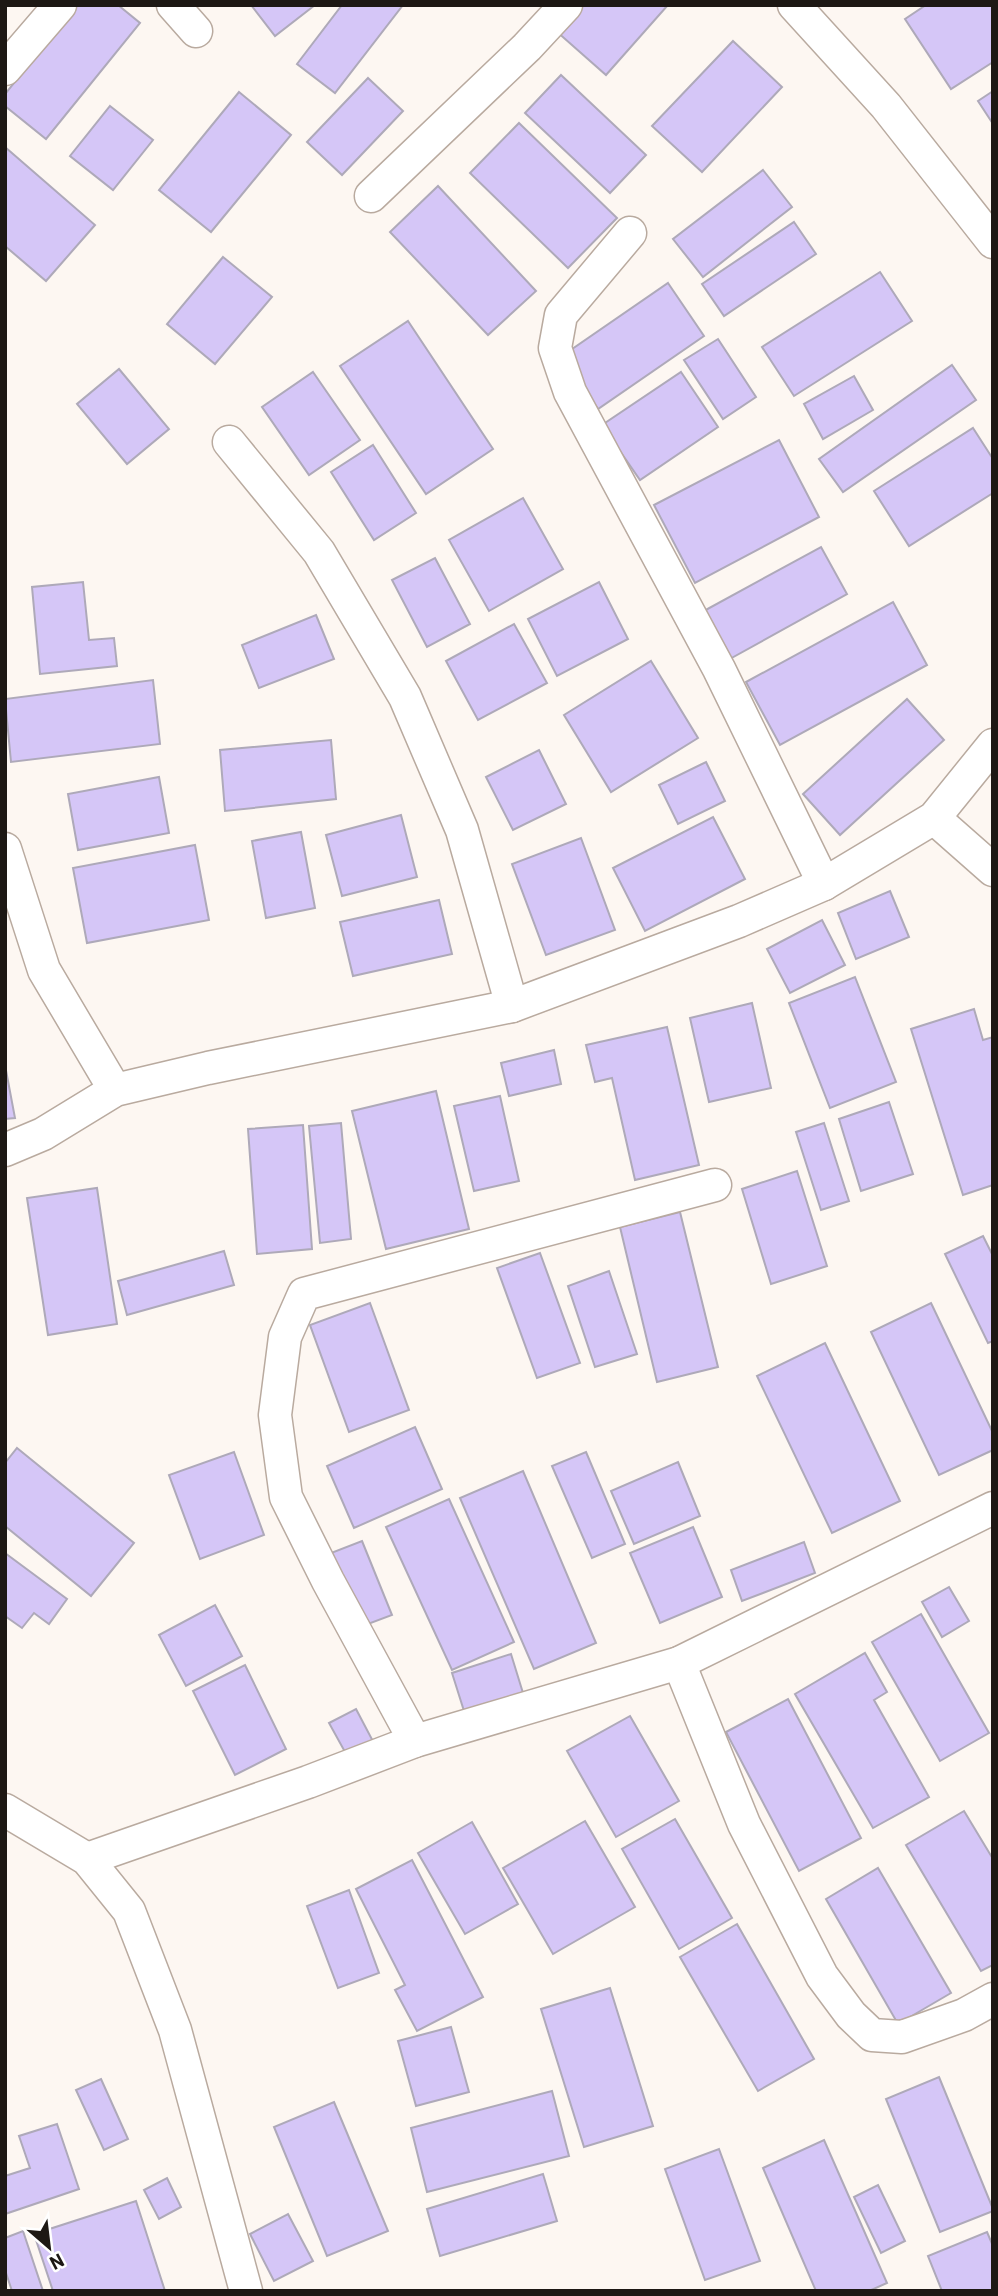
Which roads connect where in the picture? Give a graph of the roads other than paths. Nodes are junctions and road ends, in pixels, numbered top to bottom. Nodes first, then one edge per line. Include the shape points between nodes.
1 (60, 5) edge
2 (173, 5) edge
3 (565, 5) edge
4 (794, 5) edge
5 (196, 31) dead end
6 (9, 60) edge
7 (371, 196) dead end
8 (630, 233) dead end
9 (993, 242) edge
10 (229, 442) dead end
11 (993, 745) edge
12 (933, 818) junction
13 (5, 849) edge
14 (993, 870) edge
15 (824, 884) junction
16 (512, 1006) junction
17 (115, 1090) junction
18 (5, 1150) edge
19 (715, 1185) dead end
20 (993, 1508) edge
21 (679, 1663) junction
22 (415, 1741) junction
23 (5, 1810) edge
24 (87, 1859) junction
25 (993, 1999) edge
26 (246, 2291) edge

1 - 6 street
2 - 5 street
3 - 7 street
4 - 9 street via 886,106
8 - 15 street via 561,315 555,348 570,392 719,669
10 - 16 street via 319,552 405,697 462,830
11 - 12 street
12 - 14 street
12 - 15 street
13 - 17 street via 44,970
15 - 16 street via 739,921
16 - 17 street
17 - 18 street via 43,1134
19 - 22 street via 304,1293 285,1337 275,1415 286,1497
20 - 21 street
21 - 22 street
21 - 25 street via 744,1824 822,1976 851,2015 872,2035 902,2037 964,2015
22 - 24 street
23 - 24 street
24 - 26 street via 129,1911 175,2030

